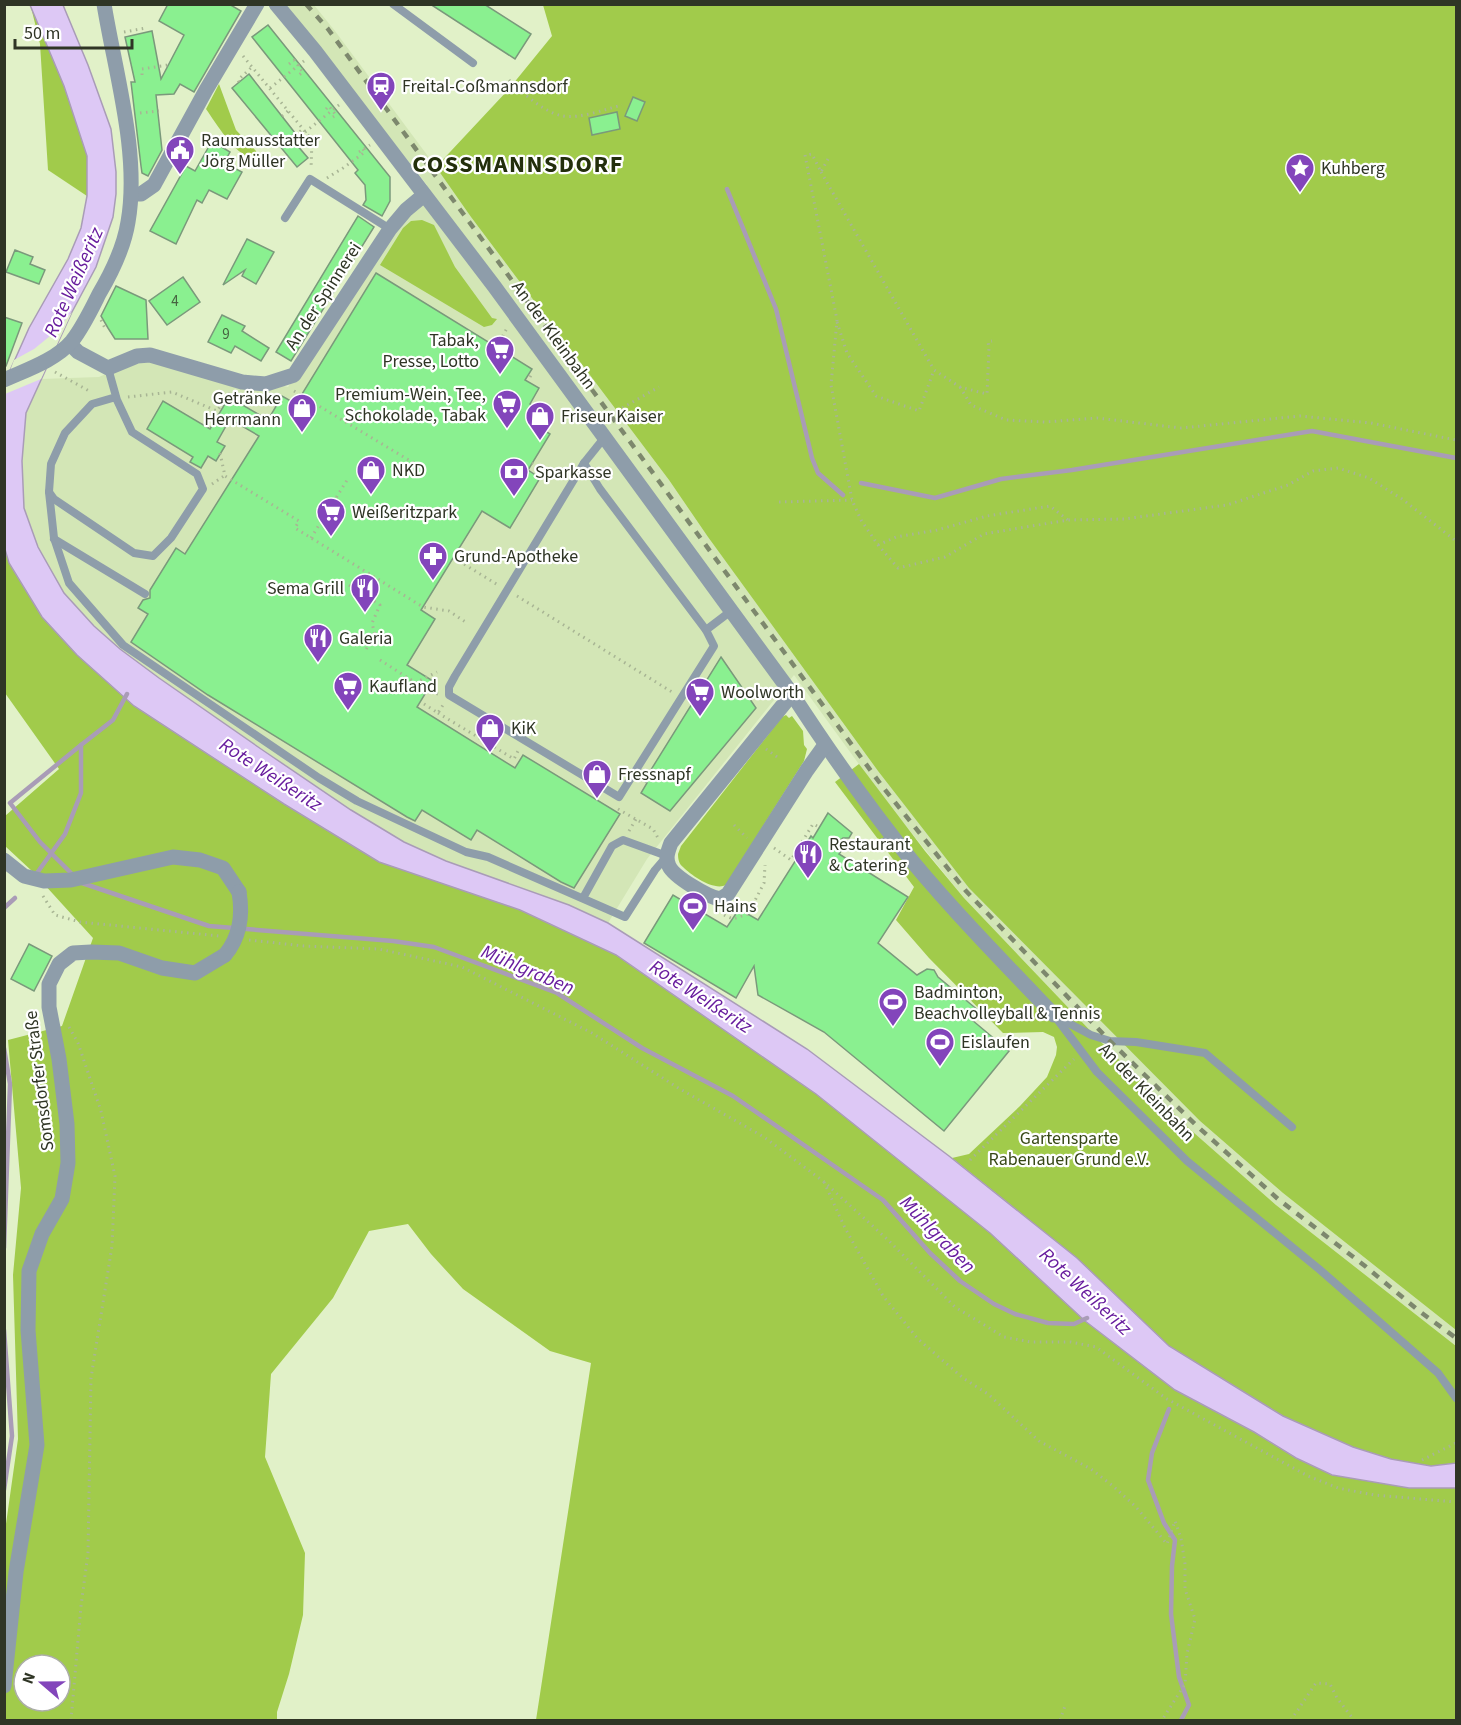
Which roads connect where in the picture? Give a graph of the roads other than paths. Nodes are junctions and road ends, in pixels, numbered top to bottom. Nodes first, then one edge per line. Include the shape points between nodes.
1 (104, 4) edge
2 (257, 4) edge
3 (276, 4) edge
4 (393, 4) edge
5 (473, 63) dead end
6 (132, 194) junction
7 (424, 195) junction
8 (285, 218) dead end
9 (390, 229) junction
10 (70, 344) junction
11 (108, 368) junction
12 (5, 380) edge
13 (117, 398) junction
14 (604, 438) junction
15 (584, 463) junction
16 (48, 492) junction
17 (54, 538) junction
18 (145, 594) dead end
19 (731, 611) junction
20 (706, 630) junction
21 (792, 694) junction
22 (825, 745) junction
23 (893, 836) junction
24 (845, 844) dead end
25 (668, 856) junction
26 (4, 861) edge
27 (583, 898) junction
28 (1053, 1015) junction
29 (1292, 1127) dead end
30 (1456, 1398) edge
31 (4, 1686) edge

1 - 6 street
2 - 6 street via 154,185 141,194
3 - 7 street, An der Kleinbahn
4 - 5 lane
6 - 10 street via 128,224 108,278
7 - 9 street, An der Spinnerei
7 - 14 street, An der Kleinbahn
8 - 9 lane via 313,181
9 - 11 street, An der Spinnerei via 294,375 266,384 242,382 150,356 137,356
10 - 11 street
10 - 12 street via 53,363
11 - 13 lane
13 - 16 lane via 92,404 65,433 51,464
13 - 16 lane via 132,432 197,474 203,489 171,538 153,556 134,553
14 - 15 lane
14 - 19 street, An der Kleinbahn
15 - 20 lane
15 - 20 lane via 449,687 449,695 620,797 714,646
16 - 17 lane
17 - 18 lane
17 - 27 lane via 69,583 123,645 357,801 466,852 488,857
19 - 20 lane
19 - 21 street, An der Kleinbahn
21 - 22 street, An der Kleinbahn
21 - 25 street via 671,843
22 - 23 street, An der Kleinbahn
22 - 25 street via 728,894 720,899 710,897 670,869
23 - 24 lane via 885,843
23 - 28 street, An der Kleinbahn
25 - 27 lane via 623,840 612,846
25 - 27 lane via 625,917
26 - 31 street, Somsdorfer Straße, bridge via 24,876 44,881 71,880 173,858 200,860 223,868 239,892 242,910 237,937 225,955 195,973 162,968 119,952 91,951 73,953 59,964 49,984 67,1124 68,1163 62,1199 42,1234 29,1271 28,1330 37,1445 16,1572
28 - 29 lane via 1110,1041 1204,1053
28 - 30 lane, An der Kleinbahn via 1096,1072 1187,1161 1438,1373

